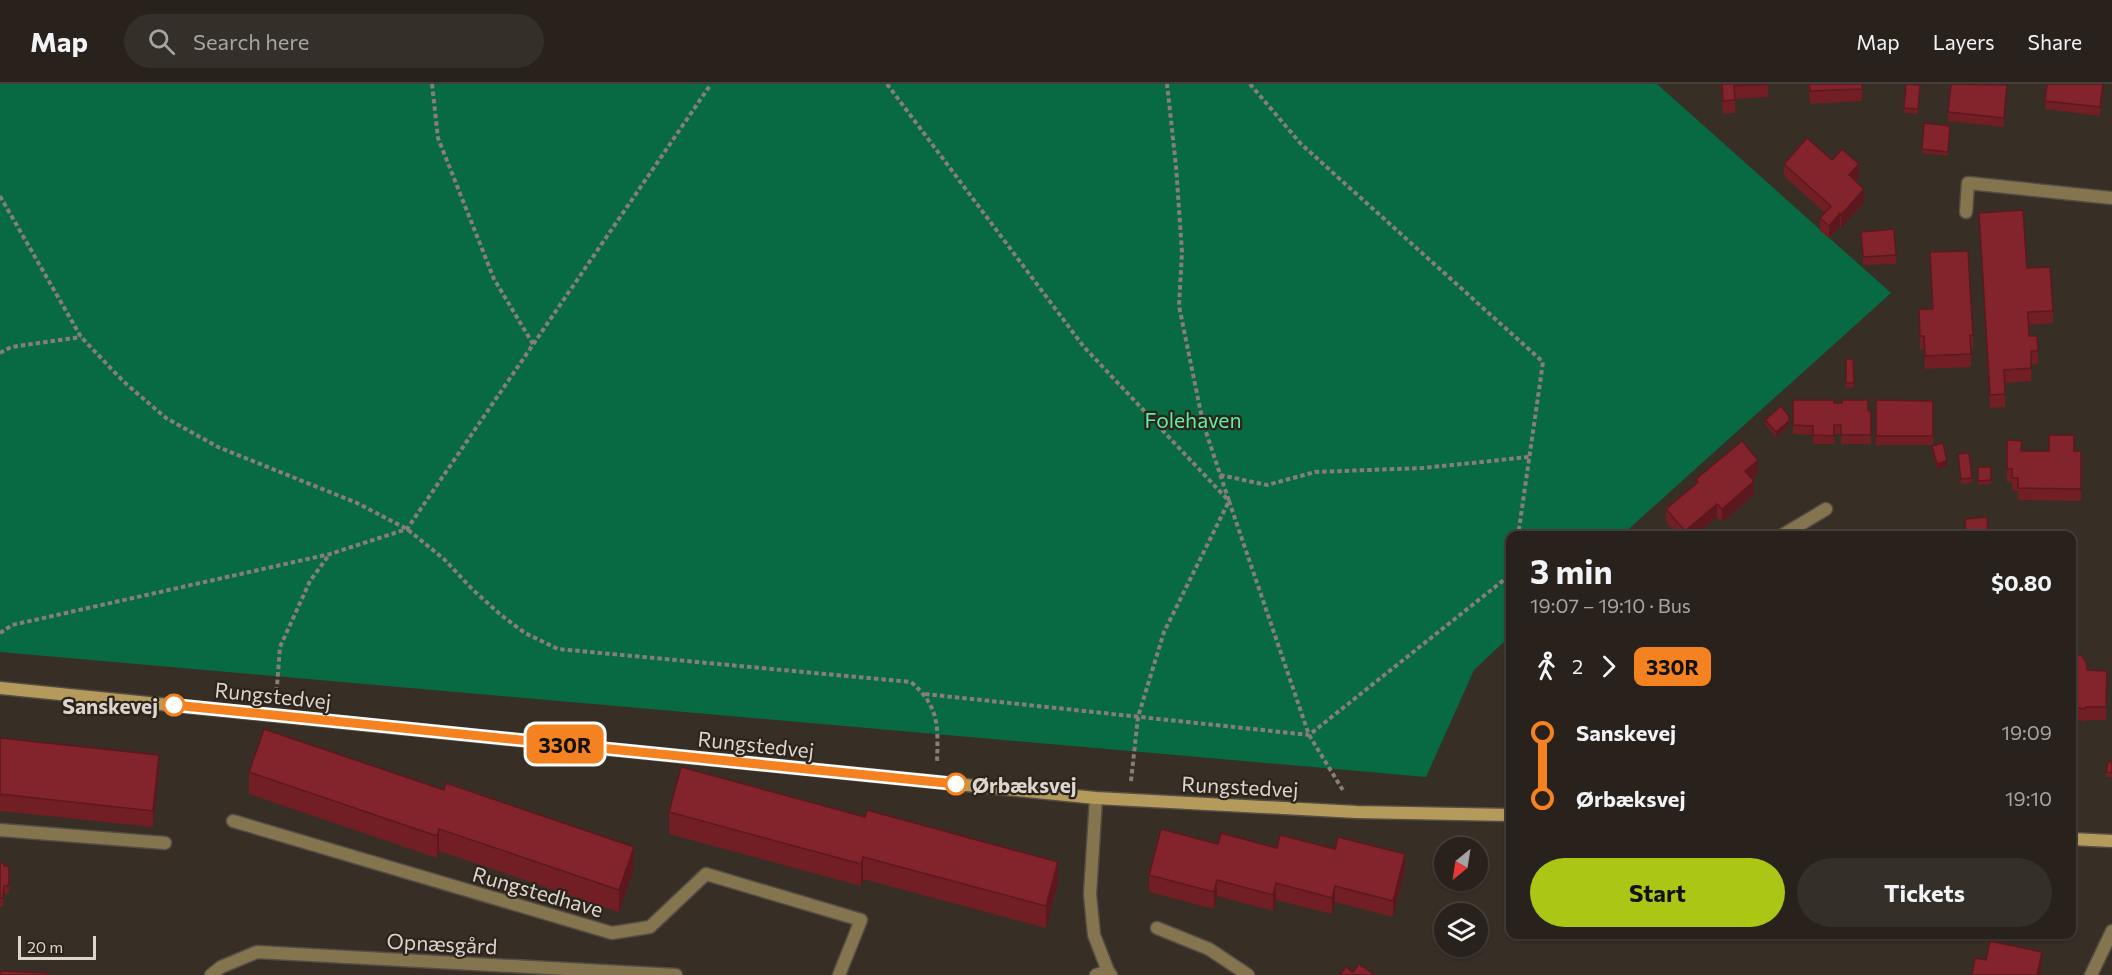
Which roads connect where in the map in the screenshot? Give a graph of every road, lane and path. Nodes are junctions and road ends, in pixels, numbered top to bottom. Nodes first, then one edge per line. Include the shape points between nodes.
1 (432, 84) edge
2 (711, 84) edge
3 (887, 84) edge
4 (1167, 84) edge
5 (1250, 84) edge
6 (0, 196) edge
7 (2112, 198) edge
8 (1966, 212) dead end
9 (81, 337) junction
10 (533, 344) junction
11 (0, 353) edge
12 (1529, 458) junction
13 (1220, 475) junction
14 (1229, 501) junction
15 (1826, 509) dead end
16 (407, 529) junction
17 (1519, 531) edge
18 (1789, 531) edge
19 (330, 555) junction
20 (1506, 578) edge
21 (0, 633) edge
22 (0, 688) edge
23 (925, 694) junction
24 (275, 715) junction
25 (1138, 717) junction
26 (1309, 735) junction
27 (936, 782) junction
28 (1096, 798) junction
29 (1129, 800) junction
30 (1357, 812) junction
31 (1506, 815) edge
32 (233, 821) dead end
33 (0, 830) edge
34 (2076, 839) edge
35 (2112, 841) edge
36 (165, 843) dead end
37 (1157, 928) dead end
38 (2112, 931) edge
39 (1105, 974) edge
40 (211, 975) edge
41 (676, 975) edge
42 (839, 975) edge
43 (1248, 975) edge
44 (2091, 975) edge

1 - 10 path via 438,138 494,279
2 - 10 path
3 - 14 path via 1084,347
4 - 13 path via 1182,252 1179,306 1203,423
5 - 12 path via 1301,144 1543,362
6 - 9 path
7 - 8 street via 1968,183
9 - 11 path via 10,347
9 - 16 path via 166,418 218,447 357,502
10 - 16 path
12 - 13 path via 1423,468 1315,472 1267,485
12 - 17 path
13 - 14 path
14 - 25 path via 1164,632
14 - 26 path
15 - 18 street
16 - 19 path
16 - 23 path via 501,615 525,633 558,649 911,682
19 - 21 path via 12,625
19 - 24 path via 310,581 280,647
20 - 26 path
22 - 24 main road, Rungstedvej
23 - 25 path
23 - 27 path via 935,713
24 - 27 main road, Rungstedvej
25 - 26 path
25 - 29 path
26 - 30 path
27 - 28 main road, Rungstedvej
28 - 29 main road, Rungstedvej
28 - 39 street via 1090,894 1094,935
29 - 30 main road, Rungstedvej
30 - 31 main road, Rungstedvej
32 - 42 street, Rungstedhave via 612,933 650,927 706,874 861,920
33 - 36 street
34 - 35 main road
37 - 43 street via 1209,949
38 - 44 street
40 - 41 street, Opnæsgård via 257,952

